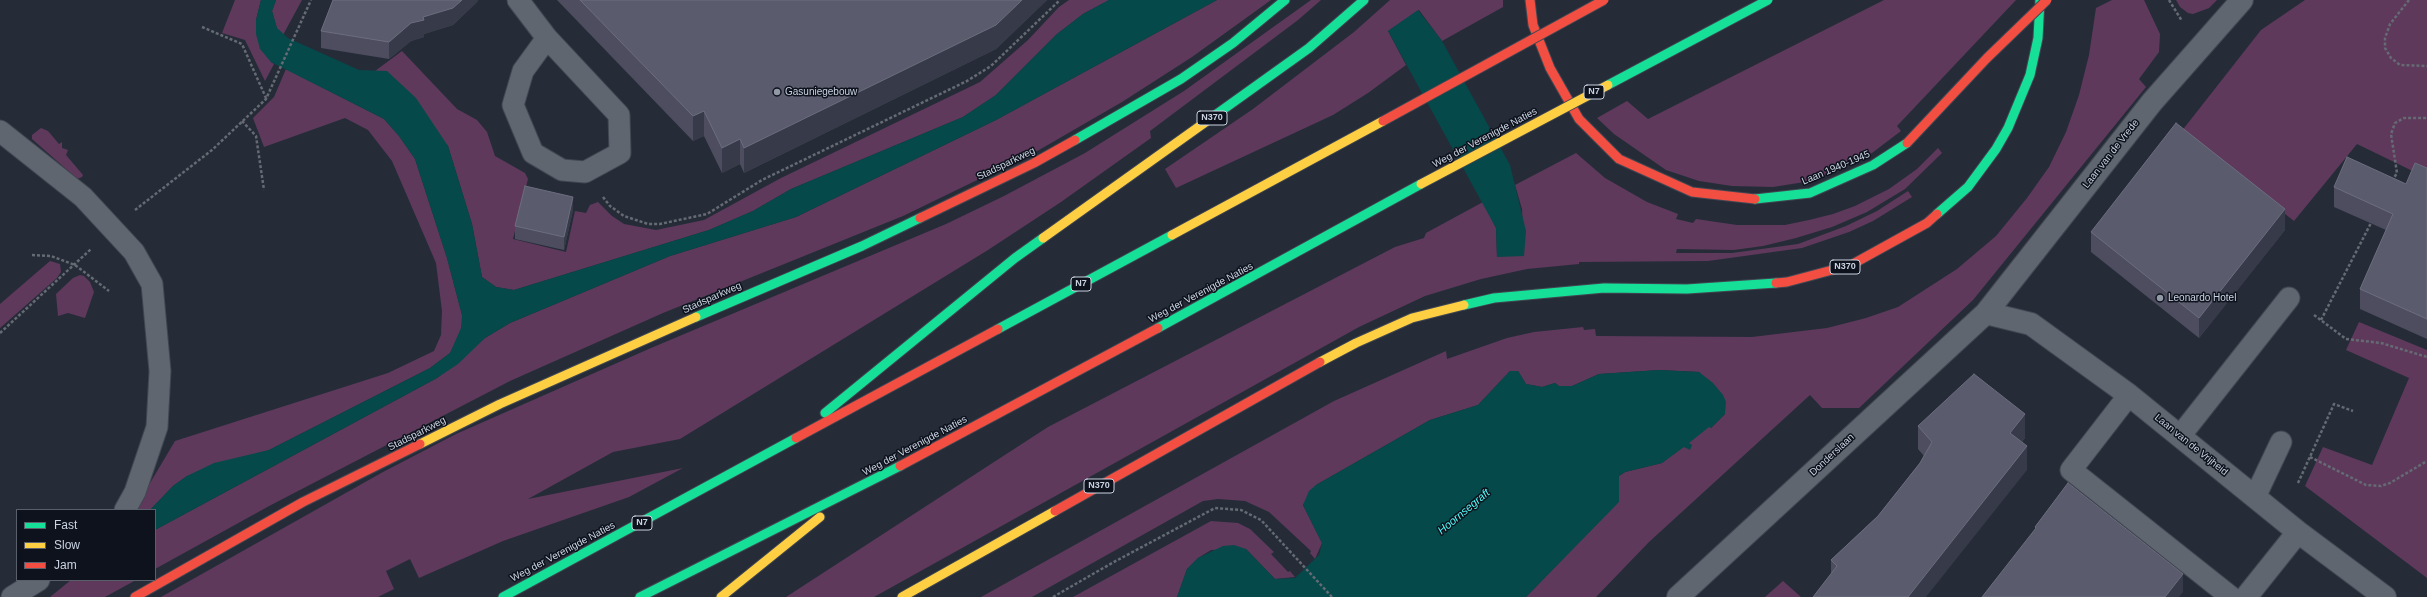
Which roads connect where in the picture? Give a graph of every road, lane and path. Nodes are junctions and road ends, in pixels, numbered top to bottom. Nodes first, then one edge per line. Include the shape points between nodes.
1 (310, 0) edge
2 (518, 0) edge
3 (1060, 0) edge
4 (1285, 0) edge
5 (1364, 0) edge
6 (1530, 0) edge
7 (1604, 0) edge
8 (1768, 0) edge
9 (2040, 0) edge
10 (2047, 0) edge
11 (2242, 0) edge
12 (2409, 0) edge
13 (202, 27) dead end
14 (547, 38) junction
15 (2427, 66) edge
16 (266, 99) junction
17 (2427, 118) edge
18 (242, 122) junction
19 (0, 131) edge
20 (585, 172) junction
21 (2390, 185) edge
22 (264, 190) dead end
23 (2372, 220) edge
24 (113, 228) junction
25 (32, 255) dead end
26 (75, 265) junction
27 (110, 291) dead end
28 (2289, 298) joint
29 (1986, 313) junction
30 (2321, 320) junction
31 (0, 333) edge
32 (2427, 357) edge
33 (2129, 395) junction
34 (2353, 411) dead end
35 (2180, 436) junction
36 (2282, 442) dead end
37 (780, 449) junction
38 (2310, 457) junction
39 (2427, 461) edge
40 (851, 492) junction
41 (2255, 497) junction
42 (126, 509) edge
43 (2280, 517) junction
44 (2298, 532) junction
45 (37, 581) edge
46 (12, 597) edge
47 (135, 597) edge
48 (503, 597) edge
49 (640, 597) edge
50 (721, 597) edge
51 (902, 597) edge
52 (1053, 597) edge
53 (1332, 597) edge
54 (1678, 597) edge
55 (2231, 597) edge
56 (2246, 597) edge
57 (2385, 597) edge

1 - 16 path
2 - 14 lane
3 - 20 path via 991,66 967,81 762,180 707,214 660,224 648,224 624,216 610,206
4 - 47 main road, Stadsparkweg via 1234,43 1181,79 1034,163 862,246 500,404 303,502
5 - 37 main road, N370 via 1309,48 1015,258
6 - 10 main road, Laan 1940-1945, bridge via 1533,25 1550,68 1579,119 1619,159 1692,192 1753,199 1810,193 1872,166 1907,144 1987,58
7 - 37 main road, Weg der Verenigde Naties / N7, bridge
8 - 40 main road, Weg der Verenigde Naties / N7, bridge
9 - 51 main road, N370 via 2038,38 2030,75 2008,128 1996,149 1968,187 1926,223 1851,265 1787,282 1687,289 1604,288 1494,298 1412,318 1356,343 1296,375
11 - 29 street, Laan van de Vrede via 2152,102
12 - 15 path via 2390,24 2385,38 2385,48 2391,58 2400,65
13 - 16 path via 242,44
14 - 20 lane via 619,115 620,153
14 - 20 lane via 523,71 513,105 534,153 562,170
16 - 18 path
17 - 21 path via 2404,118 2395,123 2391,134 2397,173
18 - 22 path via 256,136
18 - 24 path via 212,150
19 - 24 lane via 83,197
23 - 30 path
24 - 26 path
24 - 42 lane via 134,252 152,284 160,371 157,427 135,492
25 - 26 path via 51,256
26 - 27 path
26 - 31 path
28 - 30 path
28 - 35 lane
29 - 33 street, Laan van de Vrijheid via 2031,324
29 - 54 street, Donderslaan
30 - 32 path via 2346,339 2381,343
33 - 35 street, Laan van de Vrijheid
33 - 55 lane via 2071,470
34 - 38 path via 2334,404
35 - 41 street, Laan van de Vrijheid
36 - 41 lane
37 - 48 main road, Weg der Verenigde Naties / N7
38 - 39 path via 2366,485 2381,486
38 - 43 path
40 - 49 main road, Weg der Verenigde Naties / N7
40 - 50 main road, N7
41 - 43 street, Laan van de Vrijheid
43 - 44 street, Laan van de Vrijheid
44 - 56 street
44 - 57 street, Laan van de Vrijheid
45 - 46 lane
52 - 53 path via 1118,559 1215,508 1241,510 1261,520

